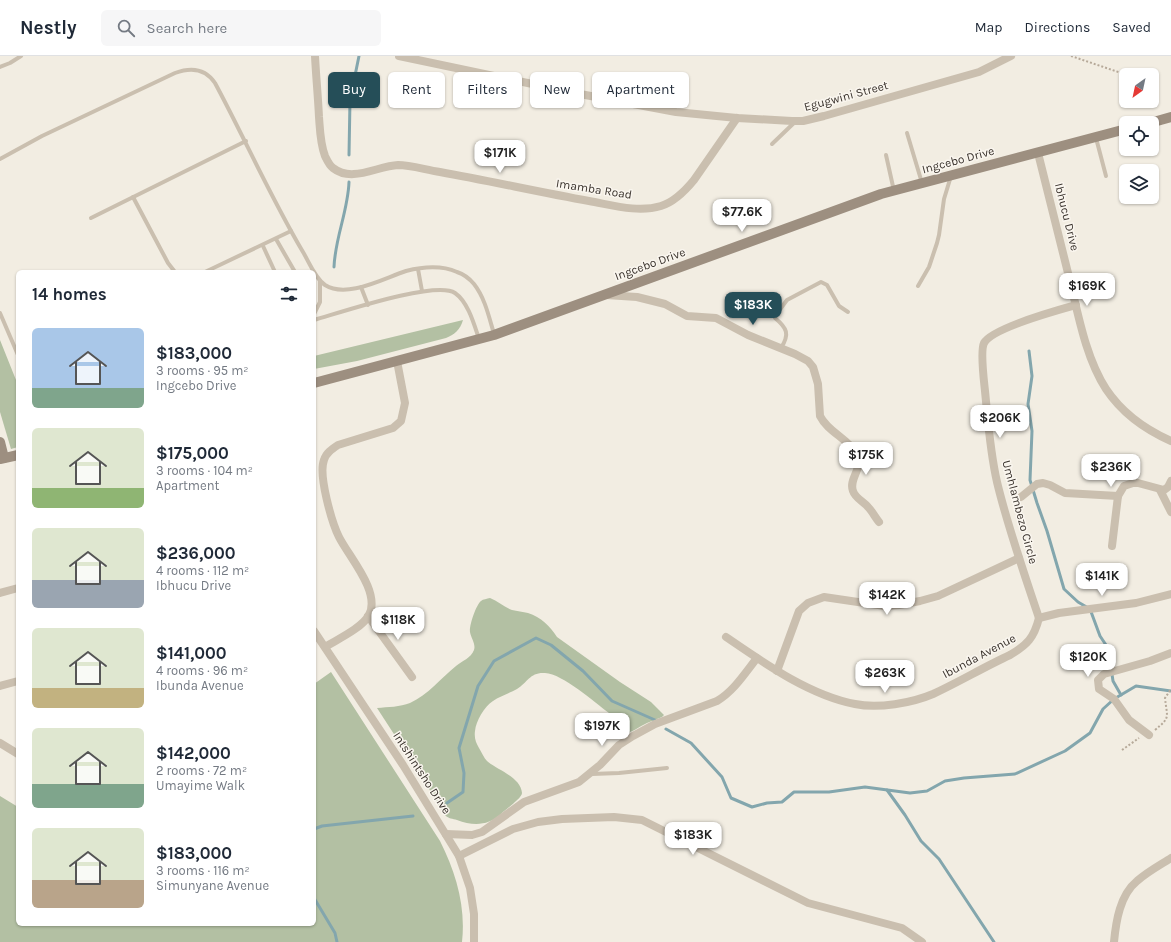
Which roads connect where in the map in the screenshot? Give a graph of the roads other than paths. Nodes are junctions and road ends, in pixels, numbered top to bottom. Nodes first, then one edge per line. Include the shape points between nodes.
1 (21, 56) edge
2 (315, 56) edge
3 (399, 56) edge
4 (1011, 56) edge
5 (0, 66) edge
6 (1171, 117) edge
7 (737, 118) junction
8 (1159, 120) edge
9 (796, 121) junction
10 (1119, 131) edge
11 (908, 133) dead end
12 (1096, 137) junction
13 (246, 141) junction
14 (772, 144) dead end
15 (1038, 153) junction
16 (886, 155) dead end
17 (0, 159) edge
18 (952, 176) junction
19 (1106, 176) dead end
20 (922, 183) junction
21 (894, 191) junction
22 (133, 197) junction
23 (91, 218) dead end
24 (291, 231) junction
25 (276, 239) junction
26 (263, 246) junction
27 (418, 269) junction
28 (174, 270) edge
29 (209, 270) edge
30 (274, 270) edge
31 (294, 270) edge
32 (314, 270) edge
33 (316, 273) edge
34 (320, 280) junction
35 (918, 286) dead end
36 (361, 287) junction
37 (422, 291) junction
38 (603, 295) junction
39 (368, 305) junction
40 (1076, 305) junction
41 (316, 310) edge
42 (848, 312) dead end
43 (0, 313) edge
44 (316, 319) edge
45 (494, 335) junction
46 (479, 339) junction
47 (781, 348) junction
48 (16, 350) edge
49 (397, 361) junction
50 (366, 368) junction
51 (316, 377) edge
52 (316, 382) edge
53 (1171, 441) edge
54 (0, 442) edge
55 (16, 454) edge
56 (2, 458) edge
57 (1171, 481) edge
58 (1160, 490) junction
59 (1118, 496) junction
60 (1020, 497) dead end
61 (1171, 512) edge
62 (879, 522) dead end
63 (1112, 546) dead end
64 (1019, 558) junction
65 (16, 589) edge
66 (0, 593) edge
67 (1171, 594) edge
68 (368, 616) junction
69 (1039, 618) junction
70 (316, 633) edge
71 (726, 637) dead end
72 (325, 647) junction
73 (1171, 653) edge
74 (757, 658) junction
75 (777, 671) junction
76 (412, 677) dead end
77 (16, 682) edge
78 (0, 686) edge
79 (1149, 735) road end
80 (0, 743) edge
81 (16, 753) edge
82 (667, 768) dead end
83 (589, 774) junction
84 (446, 834) junction
85 (459, 856) junction
86 (1171, 858) edge
87 (474, 942) edge
88 (922, 942) edge
89 (1114, 942) edge

1 - 5 lane
2 - 7 street, Imamba Road via 321,136 325,155 335,170 351,174 400,165 628,208 652,208 673,200 687,188
3 - 7 street, Egugwini Street via 660,110
4 - 9 street, Egugwini Street via 978,72 824,116
6 - 8 main road
7 - 9 street, Egugwini Street
9 - 14 lane
10 - 12 main road, Ingcebo Drive
11 - 20 lane
12 - 15 main road, Ingcebo Drive
12 - 19 lane
13 - 17 lane via 213,79 205,72 191,69 175,73 42,136
13 - 22 lane
13 - 24 lane
15 - 18 main road, Ingcebo Drive
15 - 40 street, Ibhucu Drive
16 - 21 lane
18 - 20 main road, Ingcebo Drive
18 - 35 lane via 944,199 937,244 929,268
20 - 21 main road, Ingcebo Drive
21 - 38 main road, Ingcebo Drive
22 - 23 lane
22 - 28 lane
24 - 25 lane
24 - 32 lane
25 - 26 lane
25 - 31 lane
26 - 29 lane
26 - 30 lane
27 - 36 lane
27 - 37 lane
27 - 45 lane via 443,267 464,275 474,284 481,296
33 - 34 lane
34 - 36 lane via 339,289
34 - 41 lane via 321,295
36 - 39 lane
37 - 39 lane
37 - 46 lane via 447,290 455,294 464,303
38 - 45 main road, Ingcebo Drive
38 - 47 street via 637,297 664,304 687,316 716,318 748,335
39 - 44 lane
40 - 53 street, Ibhucu Drive via 1090,356 1106,389 1132,418 1145,428
40 - 64 street, Umhlambezo Circle via 1002,329 984,342 983,372 990,443 997,482
42 - 47 lane via 839,306 826,285 821,282 792,297 783,304 775,316 785,327 786,338
43 - 48 lane
45 - 46 main road, Ingcebo Drive
46 - 49 main road, Ingcebo Drive
47 - 62 street via 808,361 813,367 818,384 820,416 856,453 859,464 852,483 853,490
49 - 50 main road, Ingcebo Drive
49 - 68 street via 405,403 401,420 393,428 338,445 328,453 322,470 339,537 371,594 372,604
50 - 51 main road, Ingcebo Drive
50 - 52 main road, Ingcebo Drive
54 - 56 main road
55 - 56 main road
57 - 58 street via 1165,489
58 - 59 street via 1132,483 1124,486
58 - 61 street
59 - 60 street via 1065,493 1043,483 1037,484
59 - 63 street
64 - 69 street, Umhlambezo Circle
64 - 75 street via 938,596 899,606 824,597 808,603 799,611
65 - 66 street
67 - 69 street via 1136,603 1058,613
68 - 72 street via 350,632
68 - 76 street
69 - 75 street, Ibunda Avenue via 1036,630 1022,648 932,694 905,702 873,706 855,704 811,689
70 - 72 street, Intshintsho Drive
71 - 74 street, Ibunda Avenue
72 - 84 street, Intshintsho Drive
73 - 79 street via 1104,674 1098,680 1099,689 1114,699 1129,720
74 - 75 street, Ibunda Avenue
74 - 83 street via 725,696 655,724 633,736 619,745
77 - 78 street
80 - 81 street
82 - 83 lane via 619,774
83 - 84 street via 575,783 524,802 489,828 478,833
84 - 85 street, Intshintsho Drive
85 - 87 street, Intshintsho Drive via 470,888 474,914
85 - 88 street via 513,829 538,822 562,819 642,820 808,903 902,928
86 - 89 street via 1129,889 1115,928

